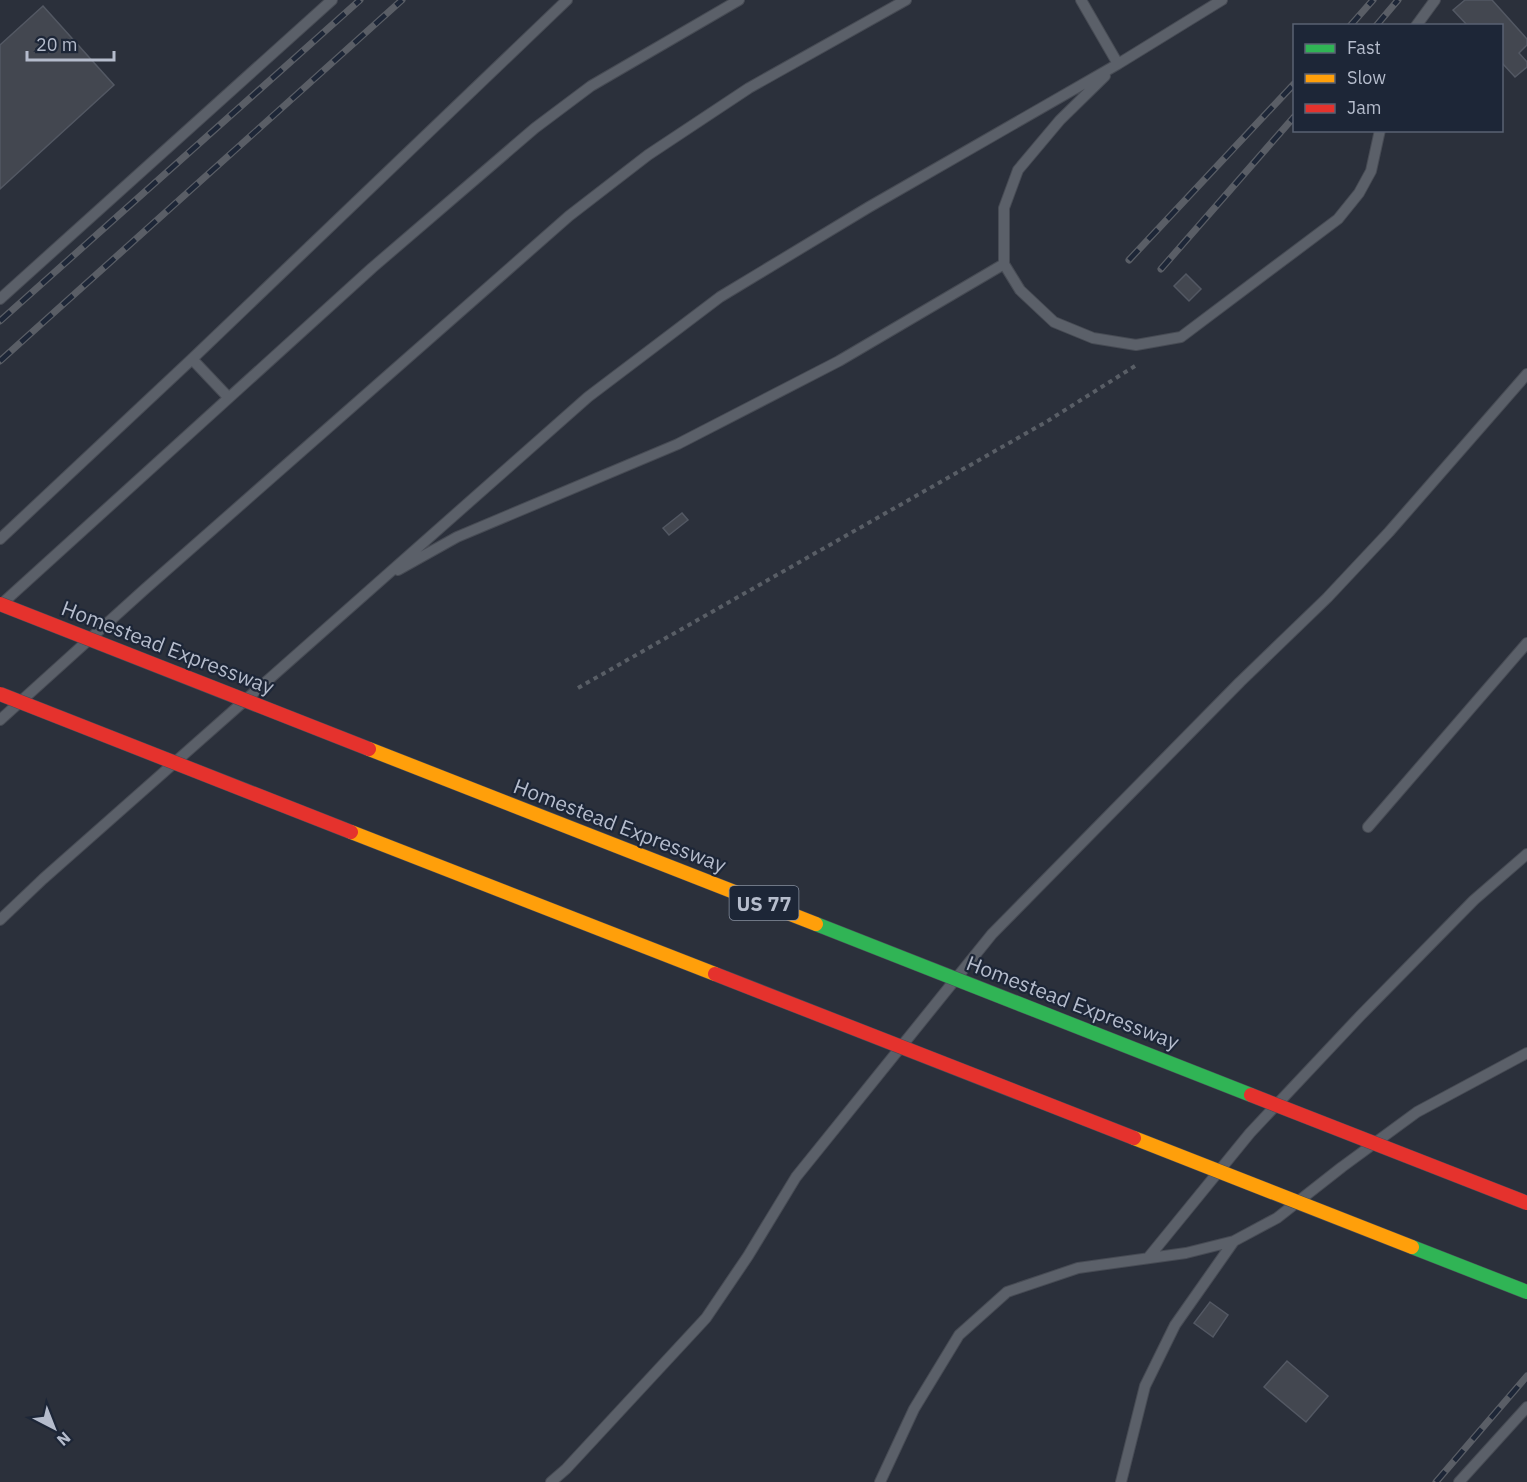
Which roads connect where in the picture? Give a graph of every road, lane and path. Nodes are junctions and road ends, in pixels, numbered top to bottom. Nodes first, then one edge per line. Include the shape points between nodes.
1 (332, 0) edge
2 (567, 0) edge
3 (739, 0) edge
4 (906, 0) edge
5 (1081, 0) edge
6 (1222, 0) edge
7 (1435, 0) edge
8 (1417, 24) edge
9 (1118, 64) junction
10 (1380, 132) edge
11 (1004, 264) junction
12 (0, 299) edge
13 (192, 359) junction
14 (1142, 361) dead end
15 (1527, 374) edge
16 (228, 397) junction
17 (0, 539) edge
18 (376, 582) junction
19 (0, 605) edge
20 (1527, 643) edge
21 (578, 688) dead end
22 (0, 694) edge
23 (0, 720) edge
24 (1368, 827) dead end
25 (1527, 854) edge
26 (0, 920) edge
27 (1527, 1053) edge
28 (1527, 1203) edge
29 (1234, 1241) junction
30 (1148, 1258) junction
31 (1527, 1292) edge
32 (1527, 1407) edge
33 (551, 1482) edge
34 (880, 1482) edge
35 (1120, 1482) edge
36 (1459, 1482) edge

1 - 12 lane
2 - 13 lane
3 - 16 lane via 591,86 535,128
4 - 23 lane via 748,88 648,155 569,216
5 - 9 lane
6 - 9 lane
7 - 8 lane
9 - 11 lane via 1060,120 1018,170 1004,208
9 - 18 lane via 720,297 588,397
10 - 11 lane via 1371,171 1338,219 1181,337 1136,345 1093,338 1054,322 1020,290
11 - 18 lane via 839,361 678,444 457,537
13 - 16 lane
13 - 17 lane
14 - 21 path via 1036,427
15 - 33 lane via 1327,598 1240,681 992,934 796,1177 706,1318
16 - 19 lane
18 - 26 lane
19 - 28 highway, Homestead Expressway / US 77, bridge
20 - 24 lane
22 - 31 highway, bridge
25 - 30 lane via 1474,900 1353,1023 1250,1133
27 - 29 lane via 1417,1113 1277,1218
29 - 30 lane
29 - 35 lane via 1175,1325 1145,1386
30 - 34 lane via 1078,1268 1007,1292 980,1314 959,1335 914,1409
32 - 36 lane

